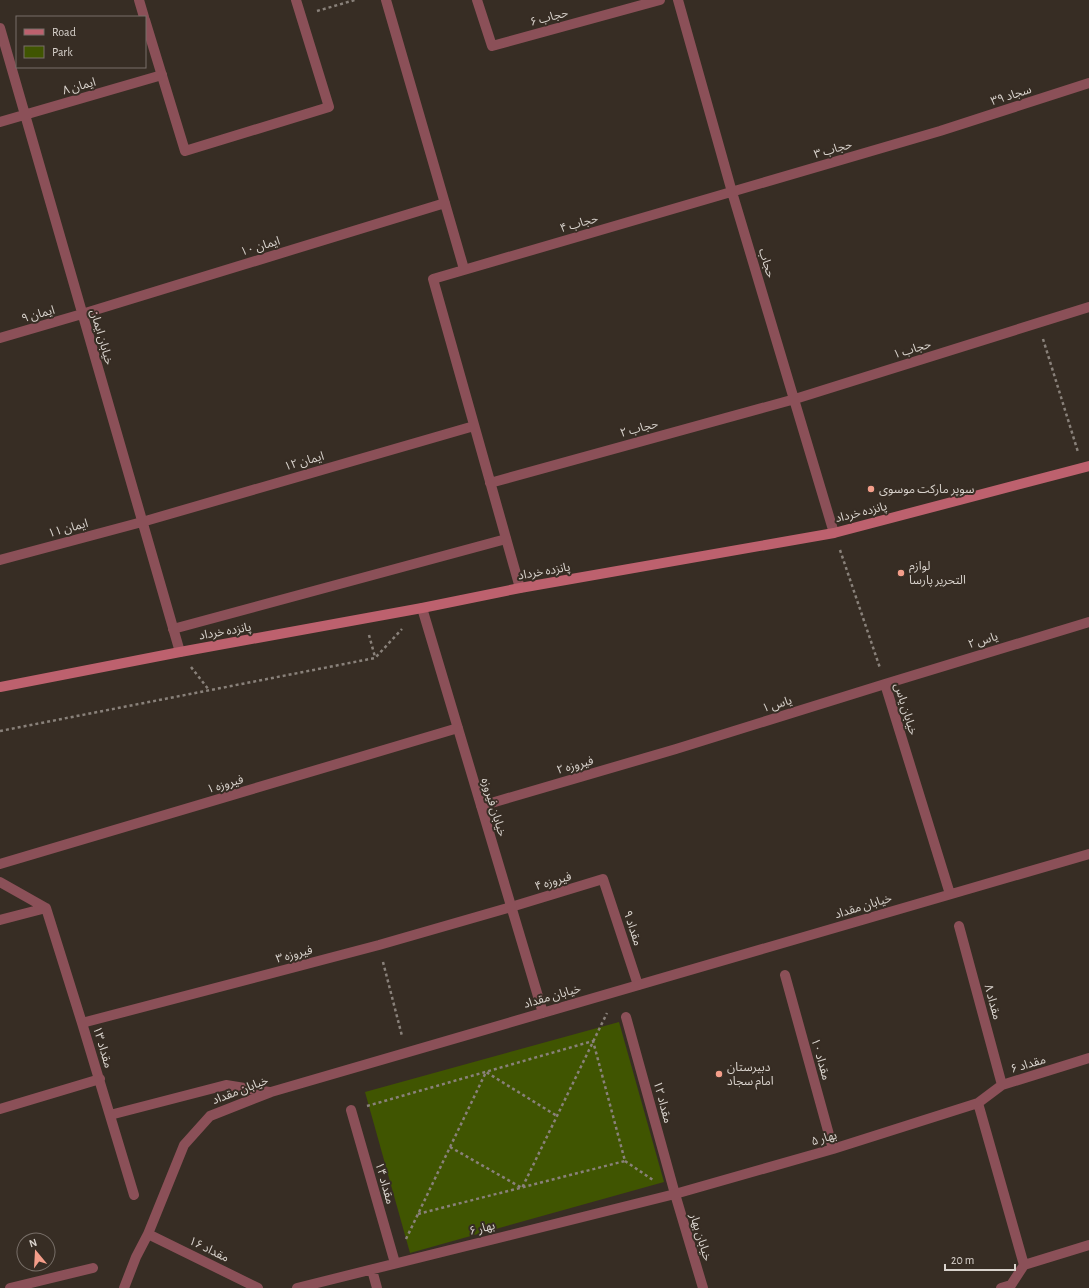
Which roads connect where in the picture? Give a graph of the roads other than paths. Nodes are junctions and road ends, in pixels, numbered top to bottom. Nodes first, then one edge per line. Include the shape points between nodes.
1 (139, 0) edge
2 (296, 0) edge
3 (386, 0) edge
4 (477, 0) edge
5 (660, 0) edge
6 (678, 0) edge
7 (144, 16) edge
8 (146, 21) edge
9 (0, 28) edge
10 (162, 75) junction
11 (1089, 83) edge
12 (25, 115) junction
13 (0, 122) edge
14 (940, 131) joint
15 (732, 192) junction
16 (445, 203) junction
17 (464, 269) junction
18 (1089, 307) edge
19 (82, 314) junction
20 (0, 338) edge
21 (795, 399) junction
22 (474, 426) junction
23 (1086, 467) edge
24 (490, 483) junction
25 (142, 522) junction
26 (834, 533) junction
27 (506, 539) junction
28 (0, 560) edge
29 (520, 588) junction
30 (422, 608) junction
31 (1089, 622) edge
32 (173, 629) junction
33 (180, 652) junction
34 (885, 684) junction
35 (0, 687) edge
36 (458, 728) junction
37 (676, 749) joint
38 (481, 806) junction
39 (1089, 854) edge
40 (0, 864) edge
41 (603, 879) joint
42 (0, 882) edge
43 (950, 894) junction
44 (511, 907) junction
45 (46, 908) junction
46 (0, 920) edge
47 (959, 926) dead end
48 (785, 975) dead end
49 (638, 985) junction
50 (543, 1013) junction
51 (626, 1017) dead end
52 (82, 1023) junction
53 (1089, 1058) edge
54 (100, 1080) junction
55 (1002, 1085) junction
56 (271, 1092) junction
57 (978, 1103) junction
58 (0, 1109) edge
59 (351, 1110) road end
60 (110, 1115) junction
61 (833, 1149) junction
62 (674, 1194) junction
63 (134, 1195) dead end
64 (148, 1234) junction
65 (1089, 1245) edge
66 (395, 1263) junction
67 (1024, 1265) junction
68 (93, 1268) dead end
69 (372, 1270) junction
70 (10, 1288) edge
71 (124, 1288) edge
72 (258, 1288) edge
73 (296, 1288) edge
74 (377, 1288) edge
75 (703, 1288) edge
76 (1001, 1288) edge

1 - 7 street
2 - 10 street via 329,107 185,151
3 - 16 street
4 - 5 street, حجاب ۶ via 492,46
6 - 15 street, حجاب
8 - 10 street
9 - 12 street, خیابان ایمان
10 - 12 street, ایمان ۸
11 - 14 street, سجاد ۳۹
12 - 13 street, ایمان ۸
12 - 19 street, خیابان ایمان
14 - 15 street, حجاب ۳
15 - 17 street, حجاب ۴
15 - 21 street, حجاب
16 - 17 street
16 - 19 street, ایمان ۱۰
17 - 22 street, حجاب ۴ via 433,279
18 - 21 street, حجاب ۱
19 - 20 street, ایمان ۹
19 - 25 street, خیابان ایمان
21 - 24 street, حجاب ۲
21 - 26 street, حجاب
22 - 24 street
22 - 25 street, ایمان ۱۲
23 - 26 street, پانزده خرداد
24 - 27 street
25 - 28 street, ایمان ۱۱
25 - 32 street, خیابان ایمان
26 - 29 street, پانزده خرداد
27 - 29 street
27 - 32 street
29 - 30 street, پانزده خرداد
30 - 33 street, پانزده خرداد
30 - 36 street, خیابان فیروزه
31 - 34 street, یاس ۲
32 - 33 street, خیابان ایمان
33 - 35 street, پانزده خرداد
34 - 37 street, یاس ۱
34 - 43 street, خیابان یاس
36 - 38 street, خیابان فیروزه
36 - 40 street, فیروزه ۱
37 - 38 street, فیروزه ۲
38 - 44 street, خیابان فیروزه
39 - 43 street, خیابان مقداد
41 - 44 street, فیروزه ۴
41 - 49 street, مقداد ۹
42 - 45 street
43 - 49 street, خیابان مقداد
44 - 50 street, خیابان فیروزه
44 - 52 street, فیروزه ۳ via 379,945
45 - 46 street
45 - 52 street, مقداد ۱۳
47 - 55 street, مقداد ۸
48 - 61 street, مقداد ۱۰
49 - 50 street, خیابان مقداد
50 - 56 street, خیابان مقداد
51 - 62 street, مقداد ۱۲
52 - 54 street, مقداد ۱۳
53 - 55 street, مقداد ۶
54 - 58 street
54 - 60 street, مقداد ۱۳
55 - 57 street, مقداد ۶
56 - 60 street via 226,1085
56 - 64 street, خیابان مقداد via 210,1116 184,1145
57 - 61 street, بهار ۵
57 - 67 street
59 - 66 street, مقداد ۱۴
60 - 63 street, مقداد ۱۳
61 - 62 street, بهار ۵
62 - 66 street, بهار ۶
62 - 75 street, خیابان بهار
64 - 71 street, خیابان مقداد
64 - 72 street, مقداد ۱۶
65 - 67 street
66 - 69 street, بهار ۶
67 - 76 street via 1011,1285
68 - 70 street
69 - 73 street, بهار ۶
69 - 74 street

